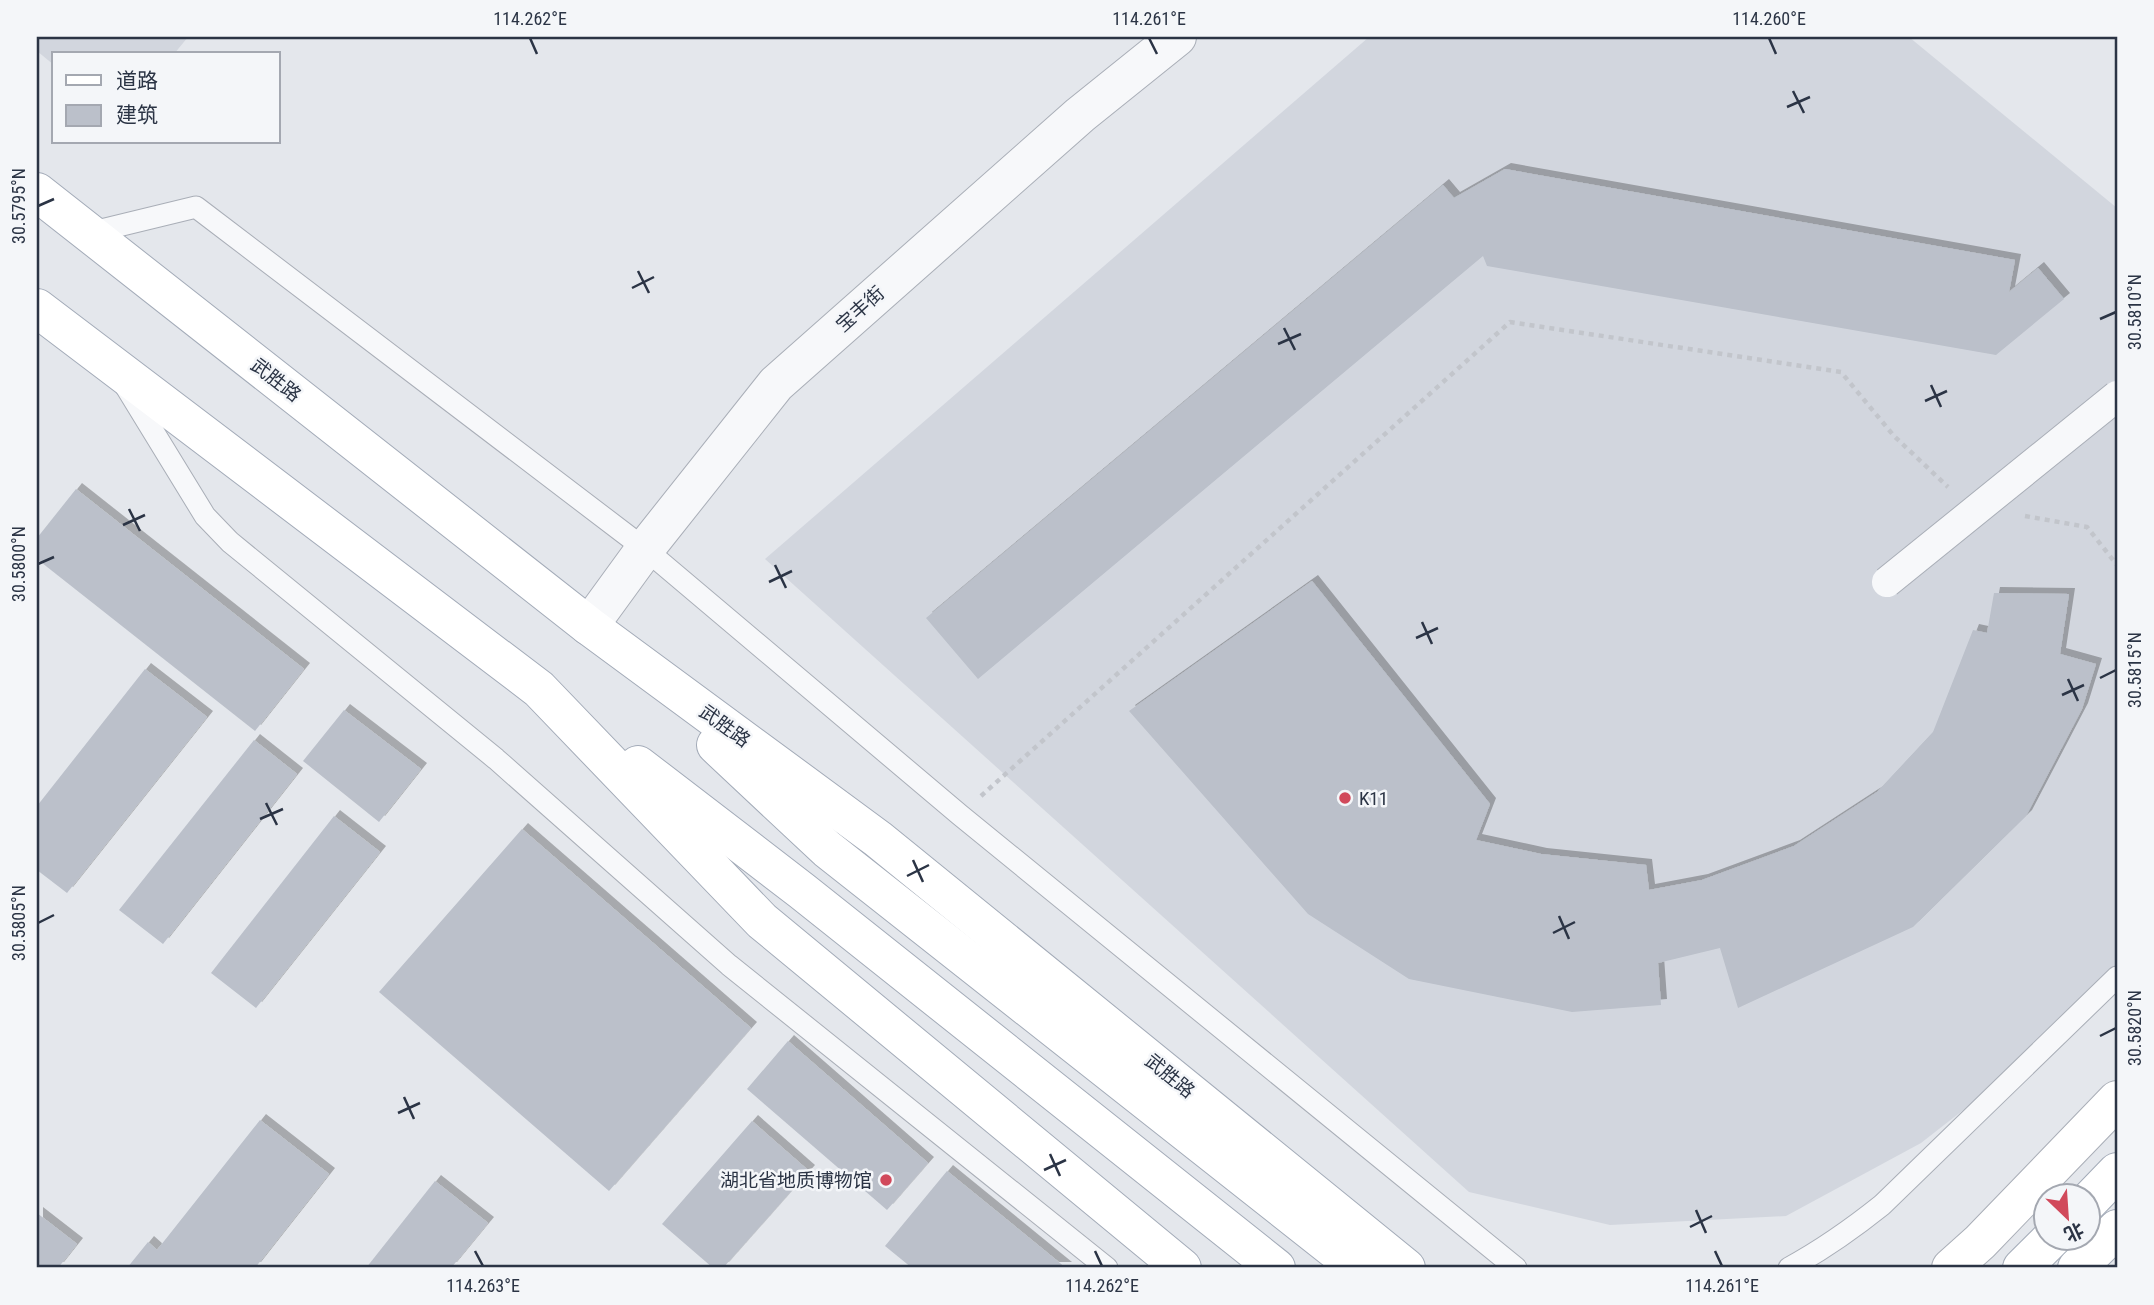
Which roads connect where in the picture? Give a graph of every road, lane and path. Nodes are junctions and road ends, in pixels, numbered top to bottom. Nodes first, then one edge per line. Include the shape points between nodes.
1 (1177, 37) edge
2 (37, 192) edge
3 (89, 233) junction
4 (37, 308) edge
5 (112, 364) junction
6 (2117, 396) edge
7 (1951, 489) dead end
8 (2022, 516) dead end
9 (645, 549) junction
10 (2117, 565) edge
11 (1887, 582) dead end
12 (589, 626) junction
13 (539, 689) junction
14 (960, 814) junction
15 (2117, 977) edge
16 (2117, 1100) edge
17 (2117, 1172) edge
18 (2102, 1188) edge
19 (2117, 1229) edge
20 (2038, 1252) edge
21 (1107, 1268) edge
22 (1182, 1268) edge
23 (1276, 1268) edge
24 (1358, 1268) edge
25 (1406, 1268) edge
26 (1516, 1268) edge
27 (1789, 1268) edge
28 (1951, 1268) edge
29 (2022, 1268) edge
30 (2077, 1268) edge

1 - 9 street, 宝丰街 via 1080,115 776,384
2 - 3 main road, 武胜路
3 - 9 lane via 196,207
3 - 12 main road, 武胜路
4 - 5 main road
5 - 13 main road
5 - 21 lane via 205,516 230,542 496,759 729,965
6 - 11 street, bridge
7 - 14 path via 1894,436 1841,372 1510,322
8 - 10 path via 2087,527
9 - 12 street, 宝丰街
9 - 14 lane
12 - 24 main road via 827,849
12 - 25 main road, 武胜路 via 878,839
13 - 22 main road via 762,921
13 - 23 main road via 803,891
14 - 26 lane
15 - 27 lane via 1882,1205
16 - 28 main road
17 - 18 main road
19 - 30 main road
20 - 29 main road

